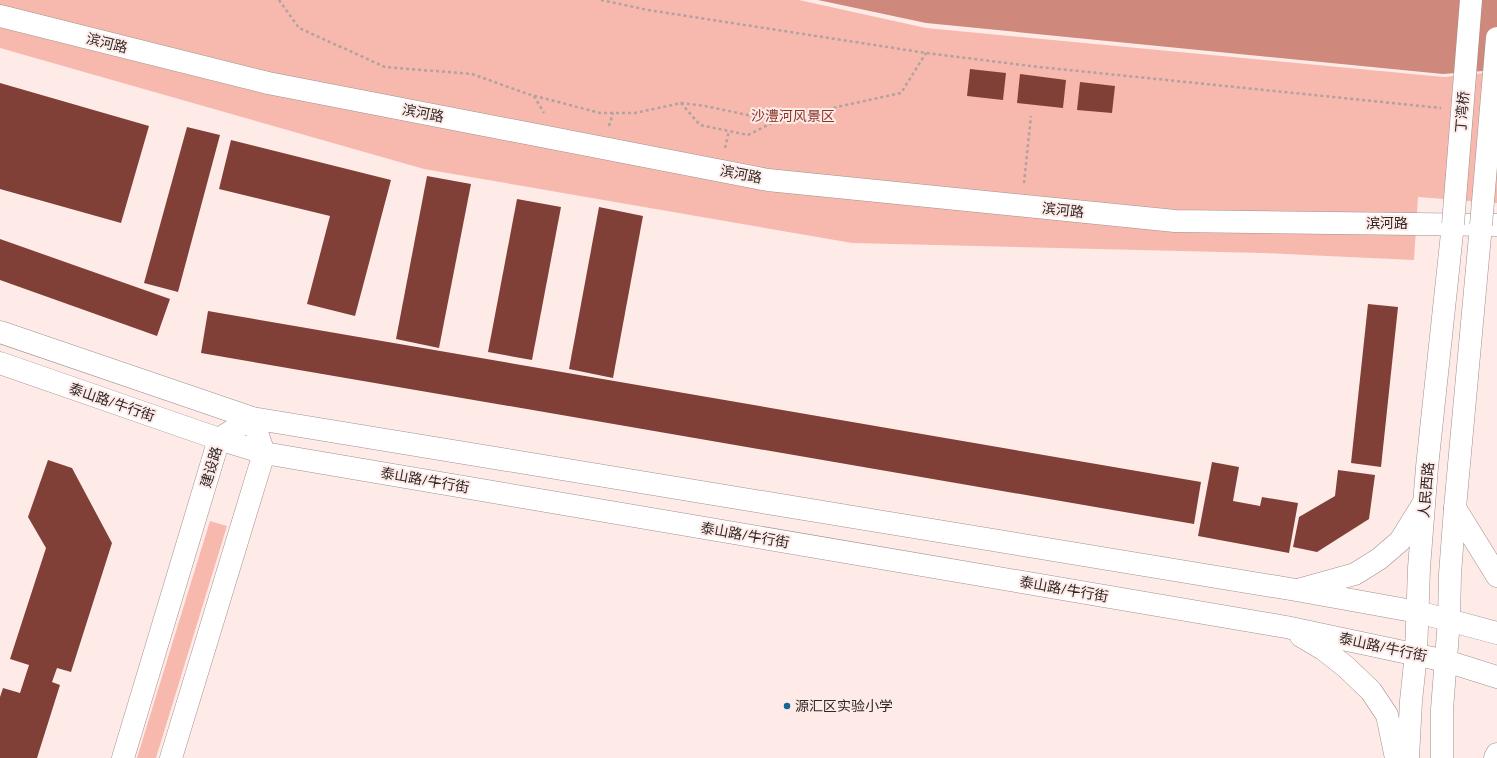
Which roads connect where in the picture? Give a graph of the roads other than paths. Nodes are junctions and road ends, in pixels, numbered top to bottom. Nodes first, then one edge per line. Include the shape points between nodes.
1 (1471, 0) edge
2 (0, 16) edge
3 (1497, 38) edge
4 (1453, 224) junction
5 (1489, 225) edge
6 (0, 332) edge
7 (0, 363) edge
8 (252, 418) junction
9 (219, 439) junction
10 (264, 452) junction
11 (1425, 501) junction
12 (1455, 508) junction
13 (1497, 576) edge
14 (1296, 590) junction
15 (1418, 612) junction
16 (1449, 620) junction
17 (1286, 627) junction
18 (1497, 633) edge
19 (1416, 654) junction
20 (1446, 661) junction
21 (1497, 677) edge
22 (1497, 754) edge
23 (123, 758) edge
24 (171, 758) edge
25 (1396, 758) edge
26 (1408, 758) edge
27 (1442, 758) edge
28 (1495, 758) edge

1 - 4 main road, 丁湾桥, bridge
2 - 4 main road, 滨河路 via 268,83 768,180 1175,221
3 - 5 main road, 丁湾桥, bridge
4 - 5 main road, 滨河路
4 - 11 main road, 人民西路
5 - 12 main road
6 - 8 main road
7 - 9 main road, 泰山路/牛行街
8 - 9 main road, 建设路
8 - 10 main road
8 - 14 main road
9 - 10 main road, 泰山路/牛行街
9 - 23 main road, 建设路
10 - 17 main road, 泰山路/牛行街
10 - 24 main road
11 - 14 main road via 1400,541 1380,559 1355,574
11 - 15 main road, 人民西路
12 - 13 main road
12 - 16 main road
14 - 15 main road
15 - 16 main road
15 - 19 main road, 人民西路
16 - 18 main road
16 - 20 main road
17 - 19 main road, 泰山路/牛行街
17 - 25 main road via 1323,649 1371,691 1387,714
19 - 20 main road, 泰山路/牛行街
19 - 26 main road, 人民西路
20 - 21 main road, 泰山路/牛行街
20 - 27 main road via 1442,709
22 - 28 main road

